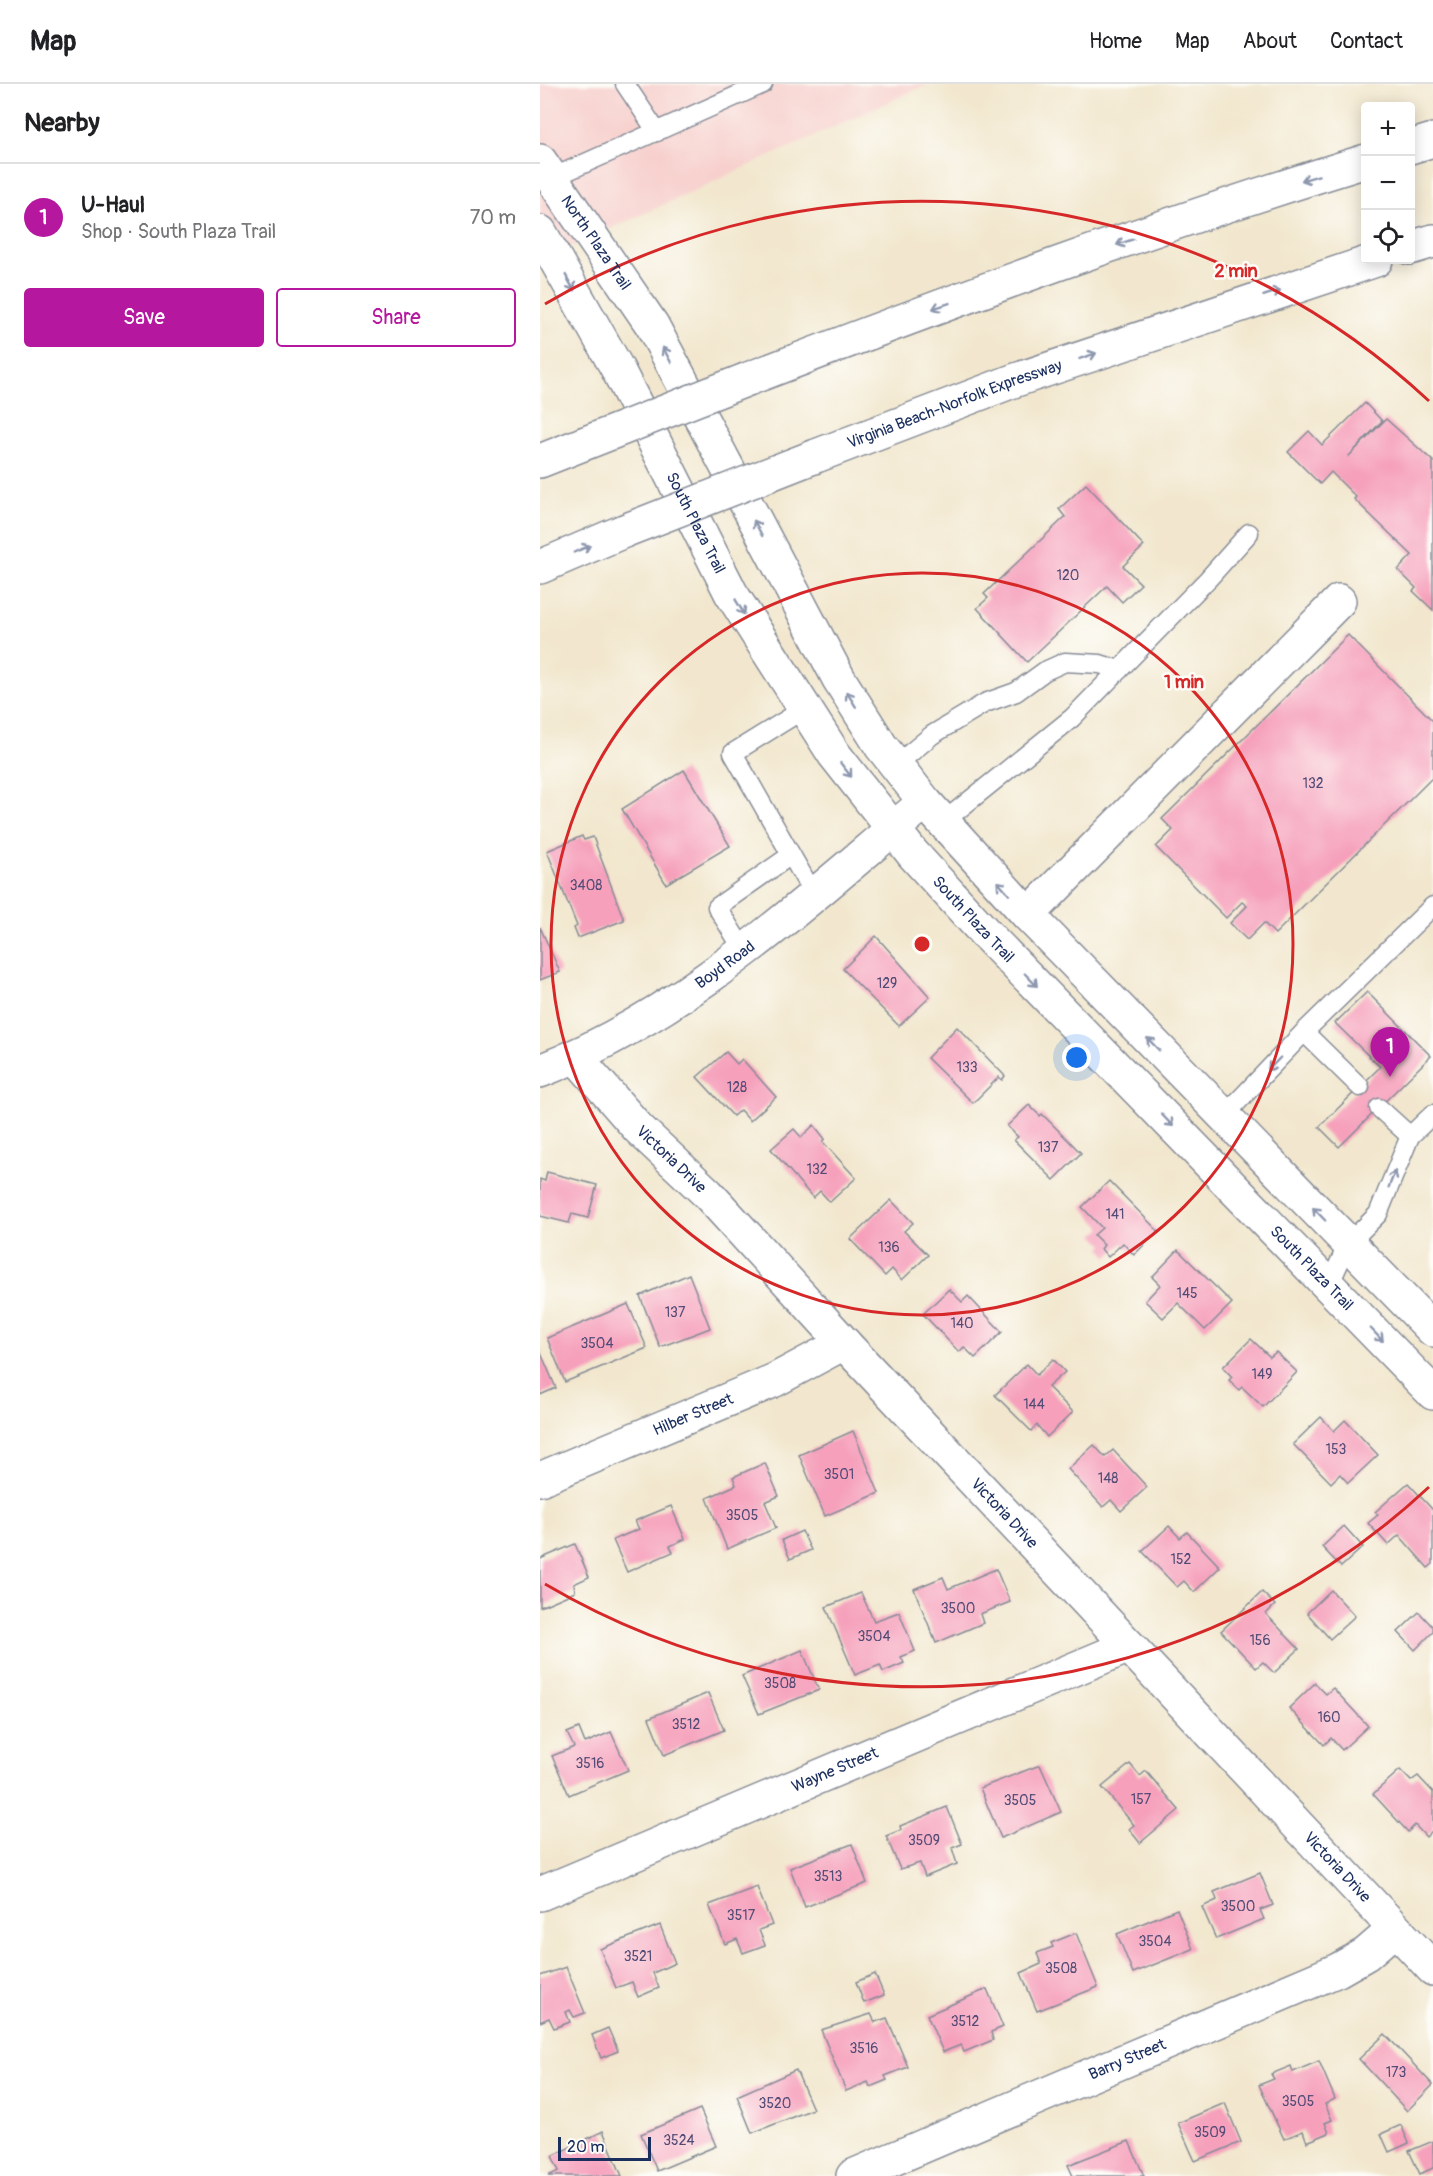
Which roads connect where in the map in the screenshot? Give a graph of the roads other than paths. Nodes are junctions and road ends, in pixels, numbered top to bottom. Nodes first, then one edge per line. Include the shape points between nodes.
1 (625, 84) edge
2 (763, 84) edge
3 (657, 132) junction
4 (1433, 140) edge
5 (1415, 145) edge
6 (1361, 162) edge
7 (544, 174) edge
8 (540, 232) edge
9 (1433, 241) edge
10 (1415, 246) edge
11 (1364, 264) edge
12 (540, 462) edge
13 (1249, 533) dead end
14 (540, 567) edge
15 (1339, 601) dead end
16 (1119, 670) junction
17 (804, 709) junction
18 (896, 765) junction
19 (934, 812) junction
20 (892, 829) junction
21 (791, 855) junction
22 (814, 895) junction
23 (1433, 906) edge
24 (1028, 915) junction
25 (744, 951) junction
26 (1304, 1032) junction
27 (576, 1057) junction
28 (540, 1071) edge
29 (1360, 1087) dead end
30 (1379, 1108) dead end
31 (1433, 1114) edge
32 (1224, 1116) junction
33 (1410, 1136) junction
34 (1348, 1244) junction
35 (1329, 1285) junction
36 (1433, 1330) edge
37 (844, 1343) junction
38 (1433, 1393) edge
39 (540, 1479) edge
40 (1129, 1646) junction
41 (540, 1894) edge
42 (1395, 1929) junction
43 (1433, 1969) edge
44 (853, 2176) edge

1 - 3 lane
2 - 3 lane
3 - 7 lane
4 - 5 main road
6 -> 12 main road, bridge via 949,304
18 -> 7 main road, North Plaza Trail via 839,680 652,325
8 -> 17 main road, South Plaza Trail via 617,368 731,593
9 - 10 main road
14 -> 11 main road, Virginia Beach-Norfolk Expressway, bridge via 1013,381
13 - 16 lane
15 - 24 main road
16 - 18 lane via 1100,664 1065,662 932,735
16 - 19 lane via 1072,718
17 -> 20 main road, South Plaza Trail
17 - 21 lane via 733,753
18 - 19 main road
19 - 20 main road, Boyd Road
24 -> 19 main road
20 - 22 main road, Boyd Road
20 -> 35 main road, South Plaza Trail via 987,935
21 - 22 lane
21 - 25 lane via 717,907
22 - 25 main road, Boyd Road
23 - 26 lane
32 -> 24 main road
25 - 27 main road, Boyd Road via 631,1028
26 - 29 lane
26 -> 32 lane
27 - 28 main road, Boyd Road
27 - 37 main road, Victoria Drive via 638,1128 708,1194
30 - 33 lane
31 - 33 lane
34 -> 32 main road
34 -> 33 lane via 1378,1214
34 - 35 lane
34 - 36 main road
35 -> 38 main road, South Plaza Trail
37 - 39 main road, Hilber Street via 775,1380
37 - 40 main road, Victoria Drive
40 - 41 main road, Wayne Street
40 - 42 main road, Victoria Drive
42 - 43 main road, Victoria Drive
42 - 44 main road, Barry Street via 1366,1954 1338,1970

